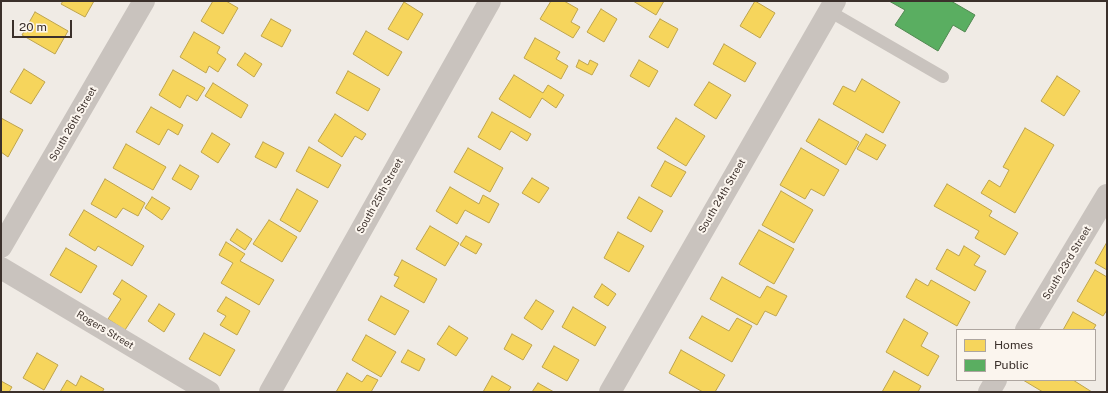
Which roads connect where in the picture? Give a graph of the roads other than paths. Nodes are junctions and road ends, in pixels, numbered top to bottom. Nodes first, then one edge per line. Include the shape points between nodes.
1 (144, 1) edge
2 (490, 1) edge
3 (832, 6) edge
4 (943, 77) dead end
5 (1107, 195) edge
6 (1, 247) edge
7 (1, 268) edge
8 (1027, 329) edge
9 (995, 381) edge
10 (209, 392) edge
11 (270, 392) edge
12 (610, 392) edge
13 (989, 392) edge

1 - 6 street, South 26th Street
2 - 11 street, South 25th Street
3 - 4 lane
3 - 12 street, South 24th Street
5 - 8 street, South 23rd Street
7 - 10 street, Rogers Street
9 - 13 street

